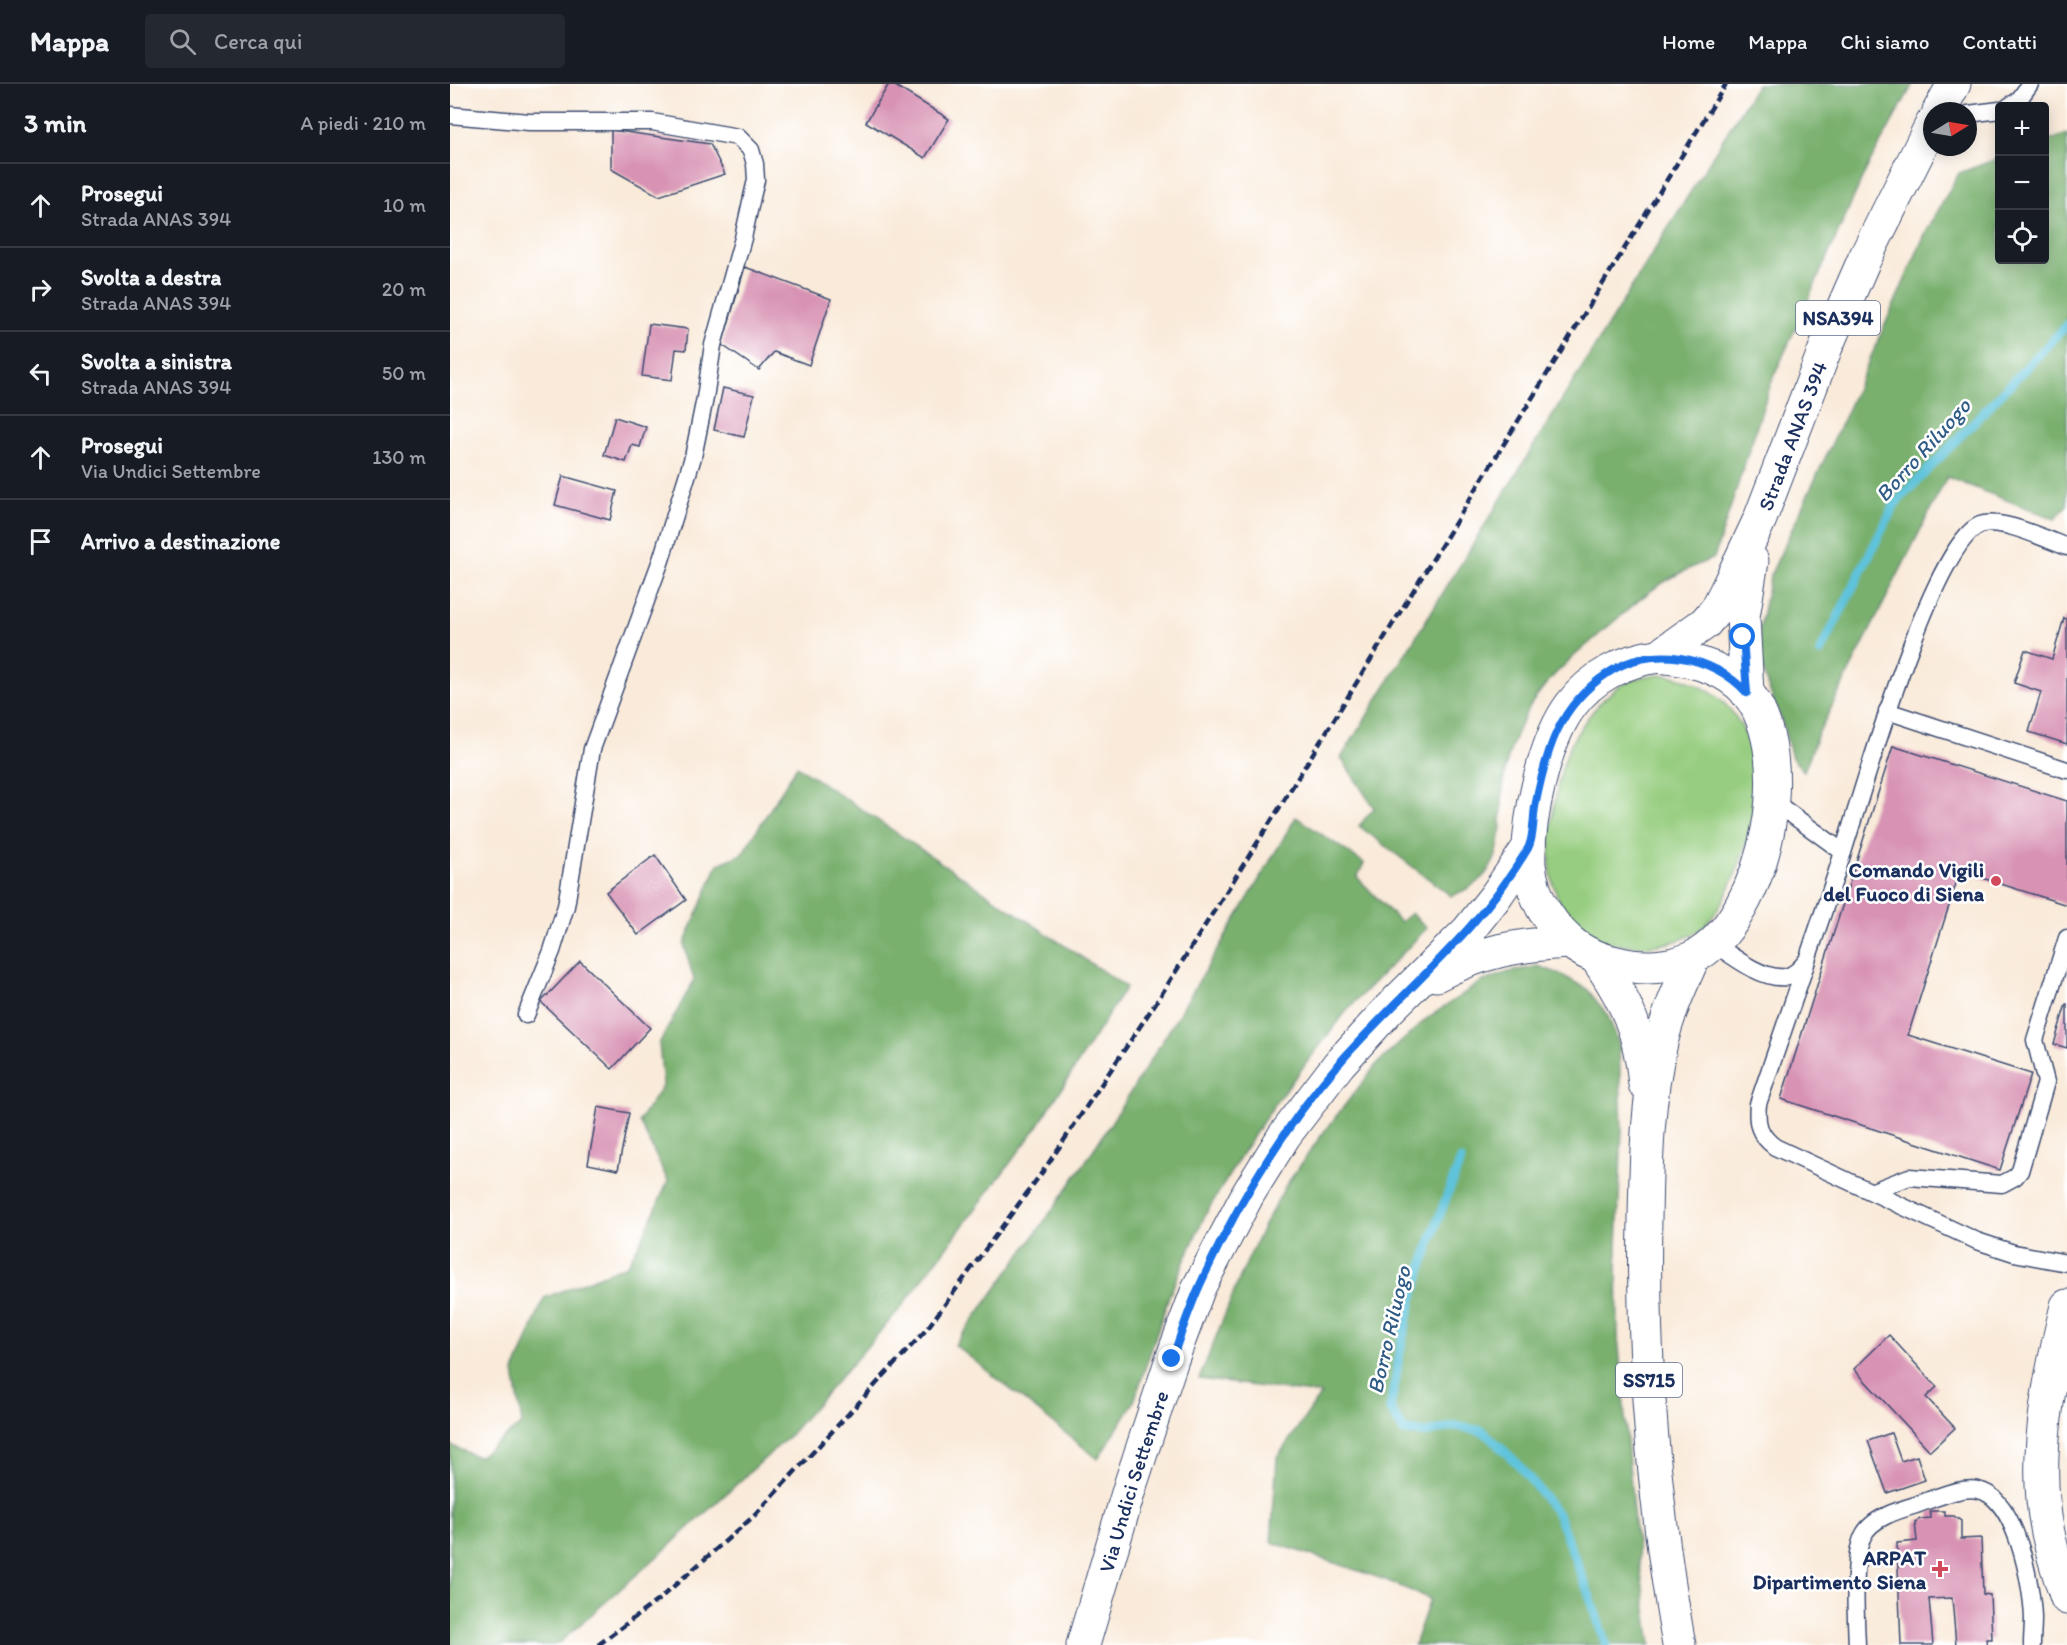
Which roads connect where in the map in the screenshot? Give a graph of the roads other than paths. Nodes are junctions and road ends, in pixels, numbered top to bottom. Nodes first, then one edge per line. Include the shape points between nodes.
1 (1954, 84) edge
2 (2030, 84) edge
3 (1944, 102) edge
4 (2015, 102) edge
5 (1995, 111) edge
6 (1977, 113) edge
7 (450, 115) edge
8 (1923, 142) edge
9 (1760, 519) junction
10 (2067, 548) edge
11 (1659, 656) junction
12 (1747, 693) junction
13 (1887, 711) junction
14 (2067, 770) edge
15 (1773, 801) junction
16 (1529, 847) junction
17 (1843, 852) junction
18 (2067, 938) edge
19 (1568, 942) junction
20 (1703, 950) junction
21 (1596, 957) junction
22 (1807, 960) junction
23 (1406, 993) junction
24 (526, 1015) dead end
25 (1648, 1112) junction
26 (1873, 1191) junction
27 (2067, 1263) edge
28 (2067, 1306) edge
29 (2067, 1598) edge
30 (1083, 1645) edge
31 (1679, 1645) edge
32 (1857, 1645) edge
33 (2032, 1645) edge

1 - 3 main road
2 - 4 lane
5 - 6 lane
7 - 24 lane via 529,122 652,122 738,137 751,150 755,164 756,180 713,345 693,457 661,560 592,749 566,906
8 - 9 main road, Strada ANAS 394 / NSA394 via 1826,346
9 - 11 main road, Strada ANAS 394 / NSA394 via 1717,609 1705,623
9 - 12 main road, Strada ANAS 394 / NSA394 via 1743,617
10 - 13 lane via 1995,523 1970,532 1932,598
11 - 12 main road, Strada ANAS 394 via 1719,671
11 - 16 main road, Strada ANAS 394 via 1631,661 1610,671 1583,692 1564,715 1549,749
12 - 15 main road, Strada ANAS 394 via 1767,735
13 - 14 lane
13 - 17 lane
15 - 17 lane
15 - 20 main road, Strada ANAS 394 via 1765,845 1742,902 1729,924
16 - 19 main road, Strada ANAS 394 via 1537,896
16 - 23 main road, Via Undici Settembre via 1468,931
17 - 22 lane
18 - 26 lane via 2036,1040 2046,1082 2024,1160 2015,1177 2002,1184 1910,1177
19 - 21 main road, Strada ANAS 394
19 - 23 main road, Via Undici Settembre via 1509,948 1473,957
20 - 21 main road, Strada ANAS 394 via 1665,966 1612,963
20 - 22 lane via 1735,958 1771,976 1786,977
20 - 25 main road, SS715 via 1665,1027
21 - 25 main road, SS715 via 1633,1021
22 - 26 lane via 1758,1104 1758,1125 1775,1147
23 - 30 main road, Via Undici Settembre via 1339,1064 1284,1136 1199,1287 1165,1378
25 - 31 main road, SS715 via 1648,1379 1658,1503
26 - 27 lane via 1977,1241
28 - 29 main road via 2053,1372 2042,1465 2046,1521
32 - 33 lane via 1858,1550 1863,1534 1872,1524 1901,1509 1966,1489 1990,1495 2000,1503 2010,1521 2029,1584

